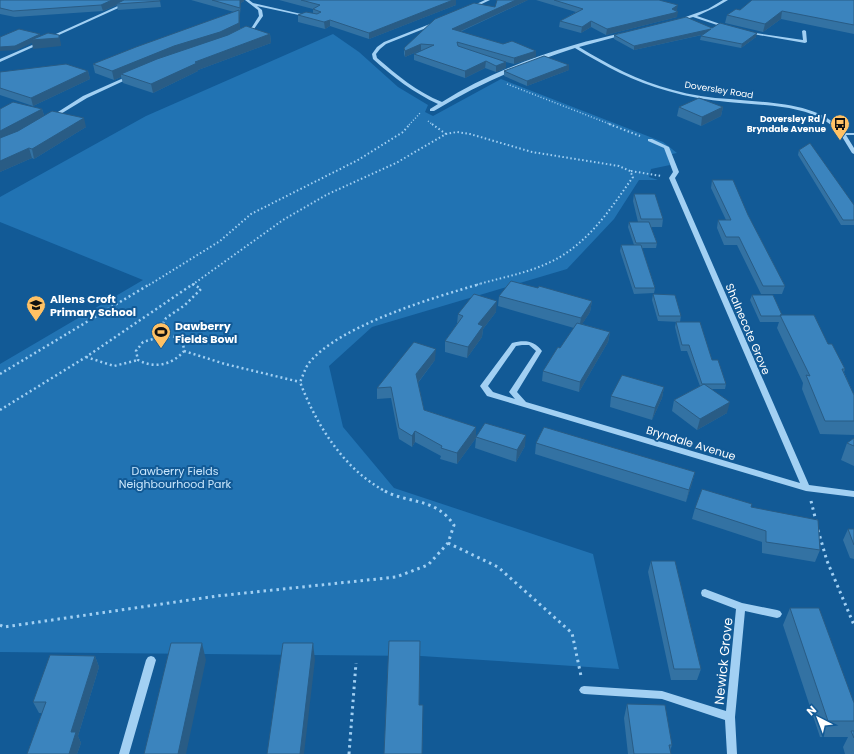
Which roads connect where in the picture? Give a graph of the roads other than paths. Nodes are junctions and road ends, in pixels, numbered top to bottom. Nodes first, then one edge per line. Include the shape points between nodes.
1 (134, 0) edge
2 (247, 0) edge
3 (488, 0) edge
4 (726, 0) edge
5 (254, 4) junction
6 (462, 12) edge
7 (311, 16) edge
8 (694, 16) junction
9 (441, 21) edge
10 (672, 21) edge
11 (732, 29) edge
12 (804, 31) dead end
13 (630, 32) edge
14 (746, 33) edge
15 (238, 36) edge
16 (574, 46) junction
17 (0, 61) edge
18 (506, 65) edge
19 (513, 67) junction
20 (138, 74) edge
21 (442, 104) junction
22 (432, 110) road end
23 (45, 121) edge
24 (841, 134) junction
25 (854, 134) edge
26 (650, 140) road end
27 (854, 152) edge
28 (523, 403) junction
29 (806, 488) junction
30 (854, 494) edge
31 (704, 593) dead end
32 (741, 607) junction
33 (777, 614) dead end
34 (151, 660) dead end
35 (584, 690) road end
36 (730, 717) junction
37 (124, 754) edge
38 (732, 754) edge

1 - 17 street
2 - 5 street
3 - 6 street
4 - 8 street
5 - 7 street
5 - 15 street via 260,10 261,16 253,28
8 - 10 street
8 - 11 street
9 - 21 street via 385,43 374,54 375,58 400,80 424,97
12 - 14 street via 806,42
13 - 16 street
16 - 19 street
16 - 24 street, Doversley Road via 608,66 654,86 713,99 800,109 823,117 836,126
18 - 19 street
19 - 21 street
20 - 23 street via 85,97
21 - 22 street
24 - 25 street
24 - 27 street, Doversley Road
26 - 29 street, Shalnecote Grove via 666,147 676,172 672,178
28 - 28 street, Bryndale Avenue via 513,392 539,351 534,344 526,342 514,344 484,386 490,394
28 - 29 street, Bryndale Avenue
29 - 30 street, Bryndale Avenue
31 - 32 street, Newick Grove
32 - 33 street, Newick Grove
32 - 36 street, Newick Grove
34 - 37 street
35 - 36 street, Newick Grove via 662,695
36 - 38 street, Newick Grove

